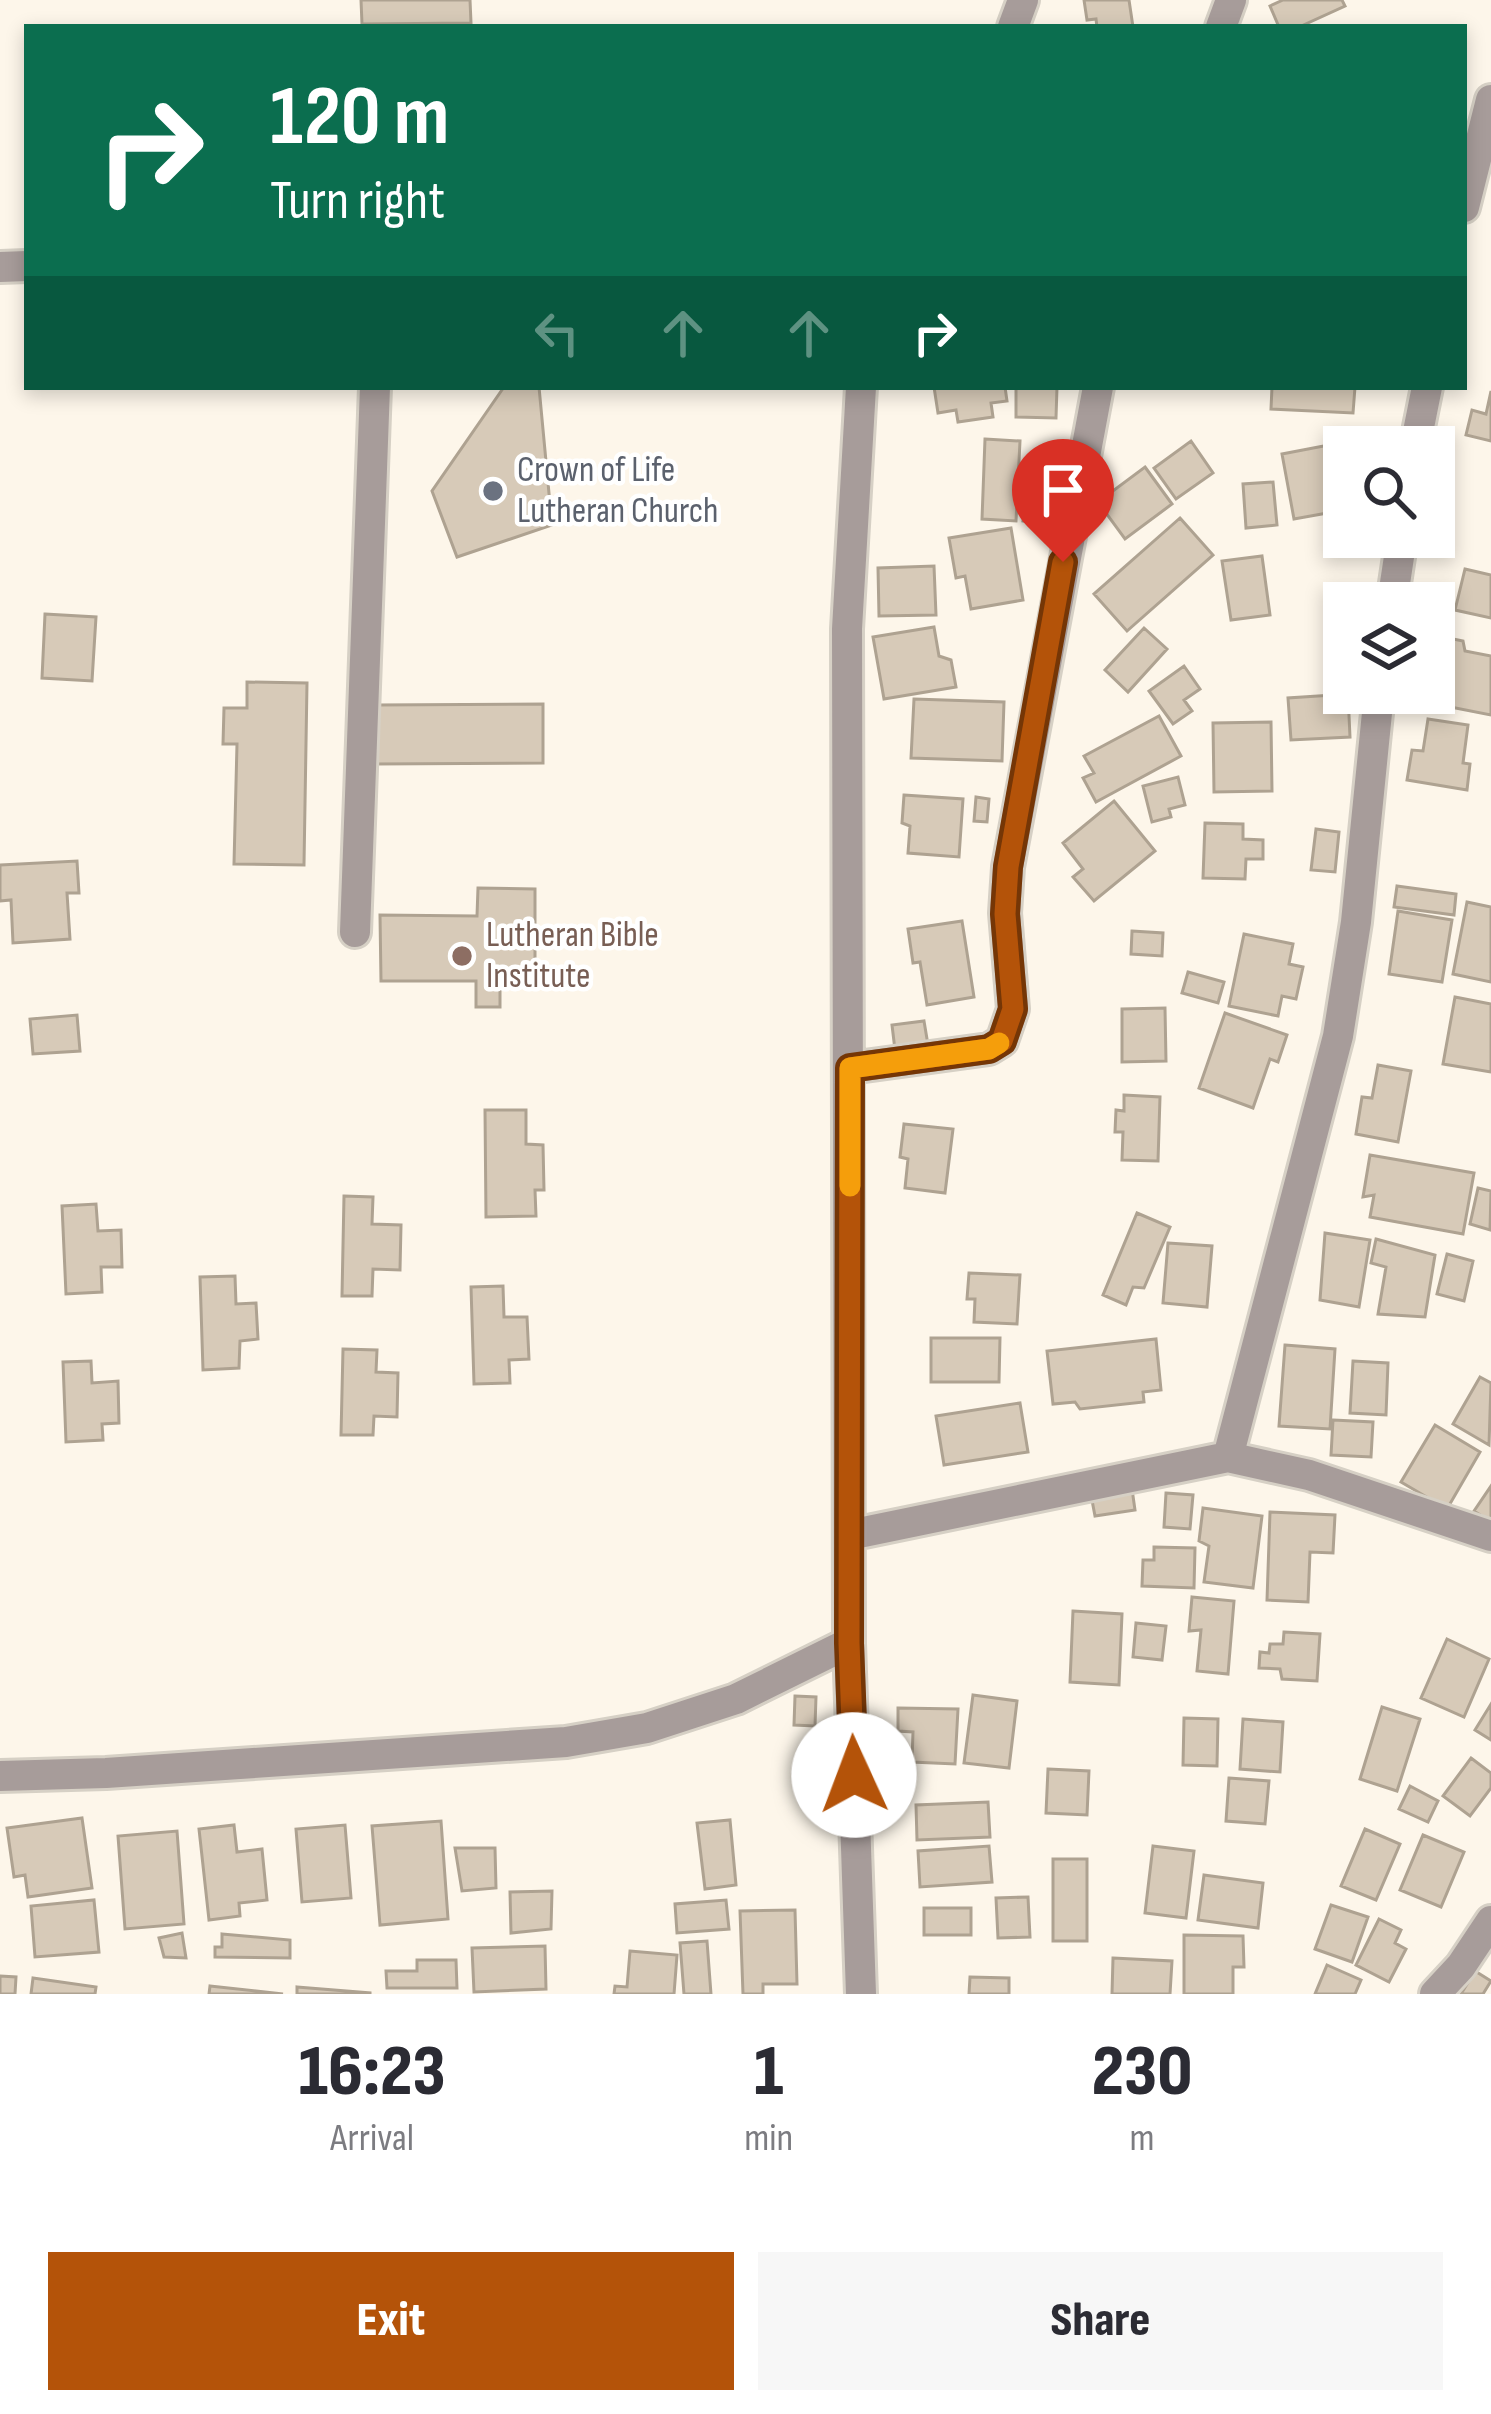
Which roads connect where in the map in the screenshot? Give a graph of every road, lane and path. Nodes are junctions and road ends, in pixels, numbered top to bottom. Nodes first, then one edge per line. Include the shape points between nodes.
1 (1491, 100) edge
2 (1467, 195) edge
3 (375, 390) edge
4 (861, 390) edge
5 (1097, 390) edge
6 (1426, 390) edge
7 (1419, 426) edge
8 (1376, 714) edge
9 (355, 932) dead end
10 (850, 1068) junction
11 (1228, 1457) junction
12 (849, 1534) junction
13 (1491, 1536) edge
14 (849, 1643) junction
15 (0, 1776) edge
16 (1491, 1922) edge
17 (861, 1994) edge
18 (1435, 1994) edge

1 - 2 street
3 - 9 street
4 - 10 street via 848,629
5 - 10 street via 1008,867 1010,1027 989,1049
6 - 7 street
8 - 11 street via 1338,1036
10 - 12 street
11 - 12 street
11 - 13 street via 1309,1475
12 - 14 street
14 - 15 street via 736,1699 566,1742
14 - 17 street
16 - 18 street

